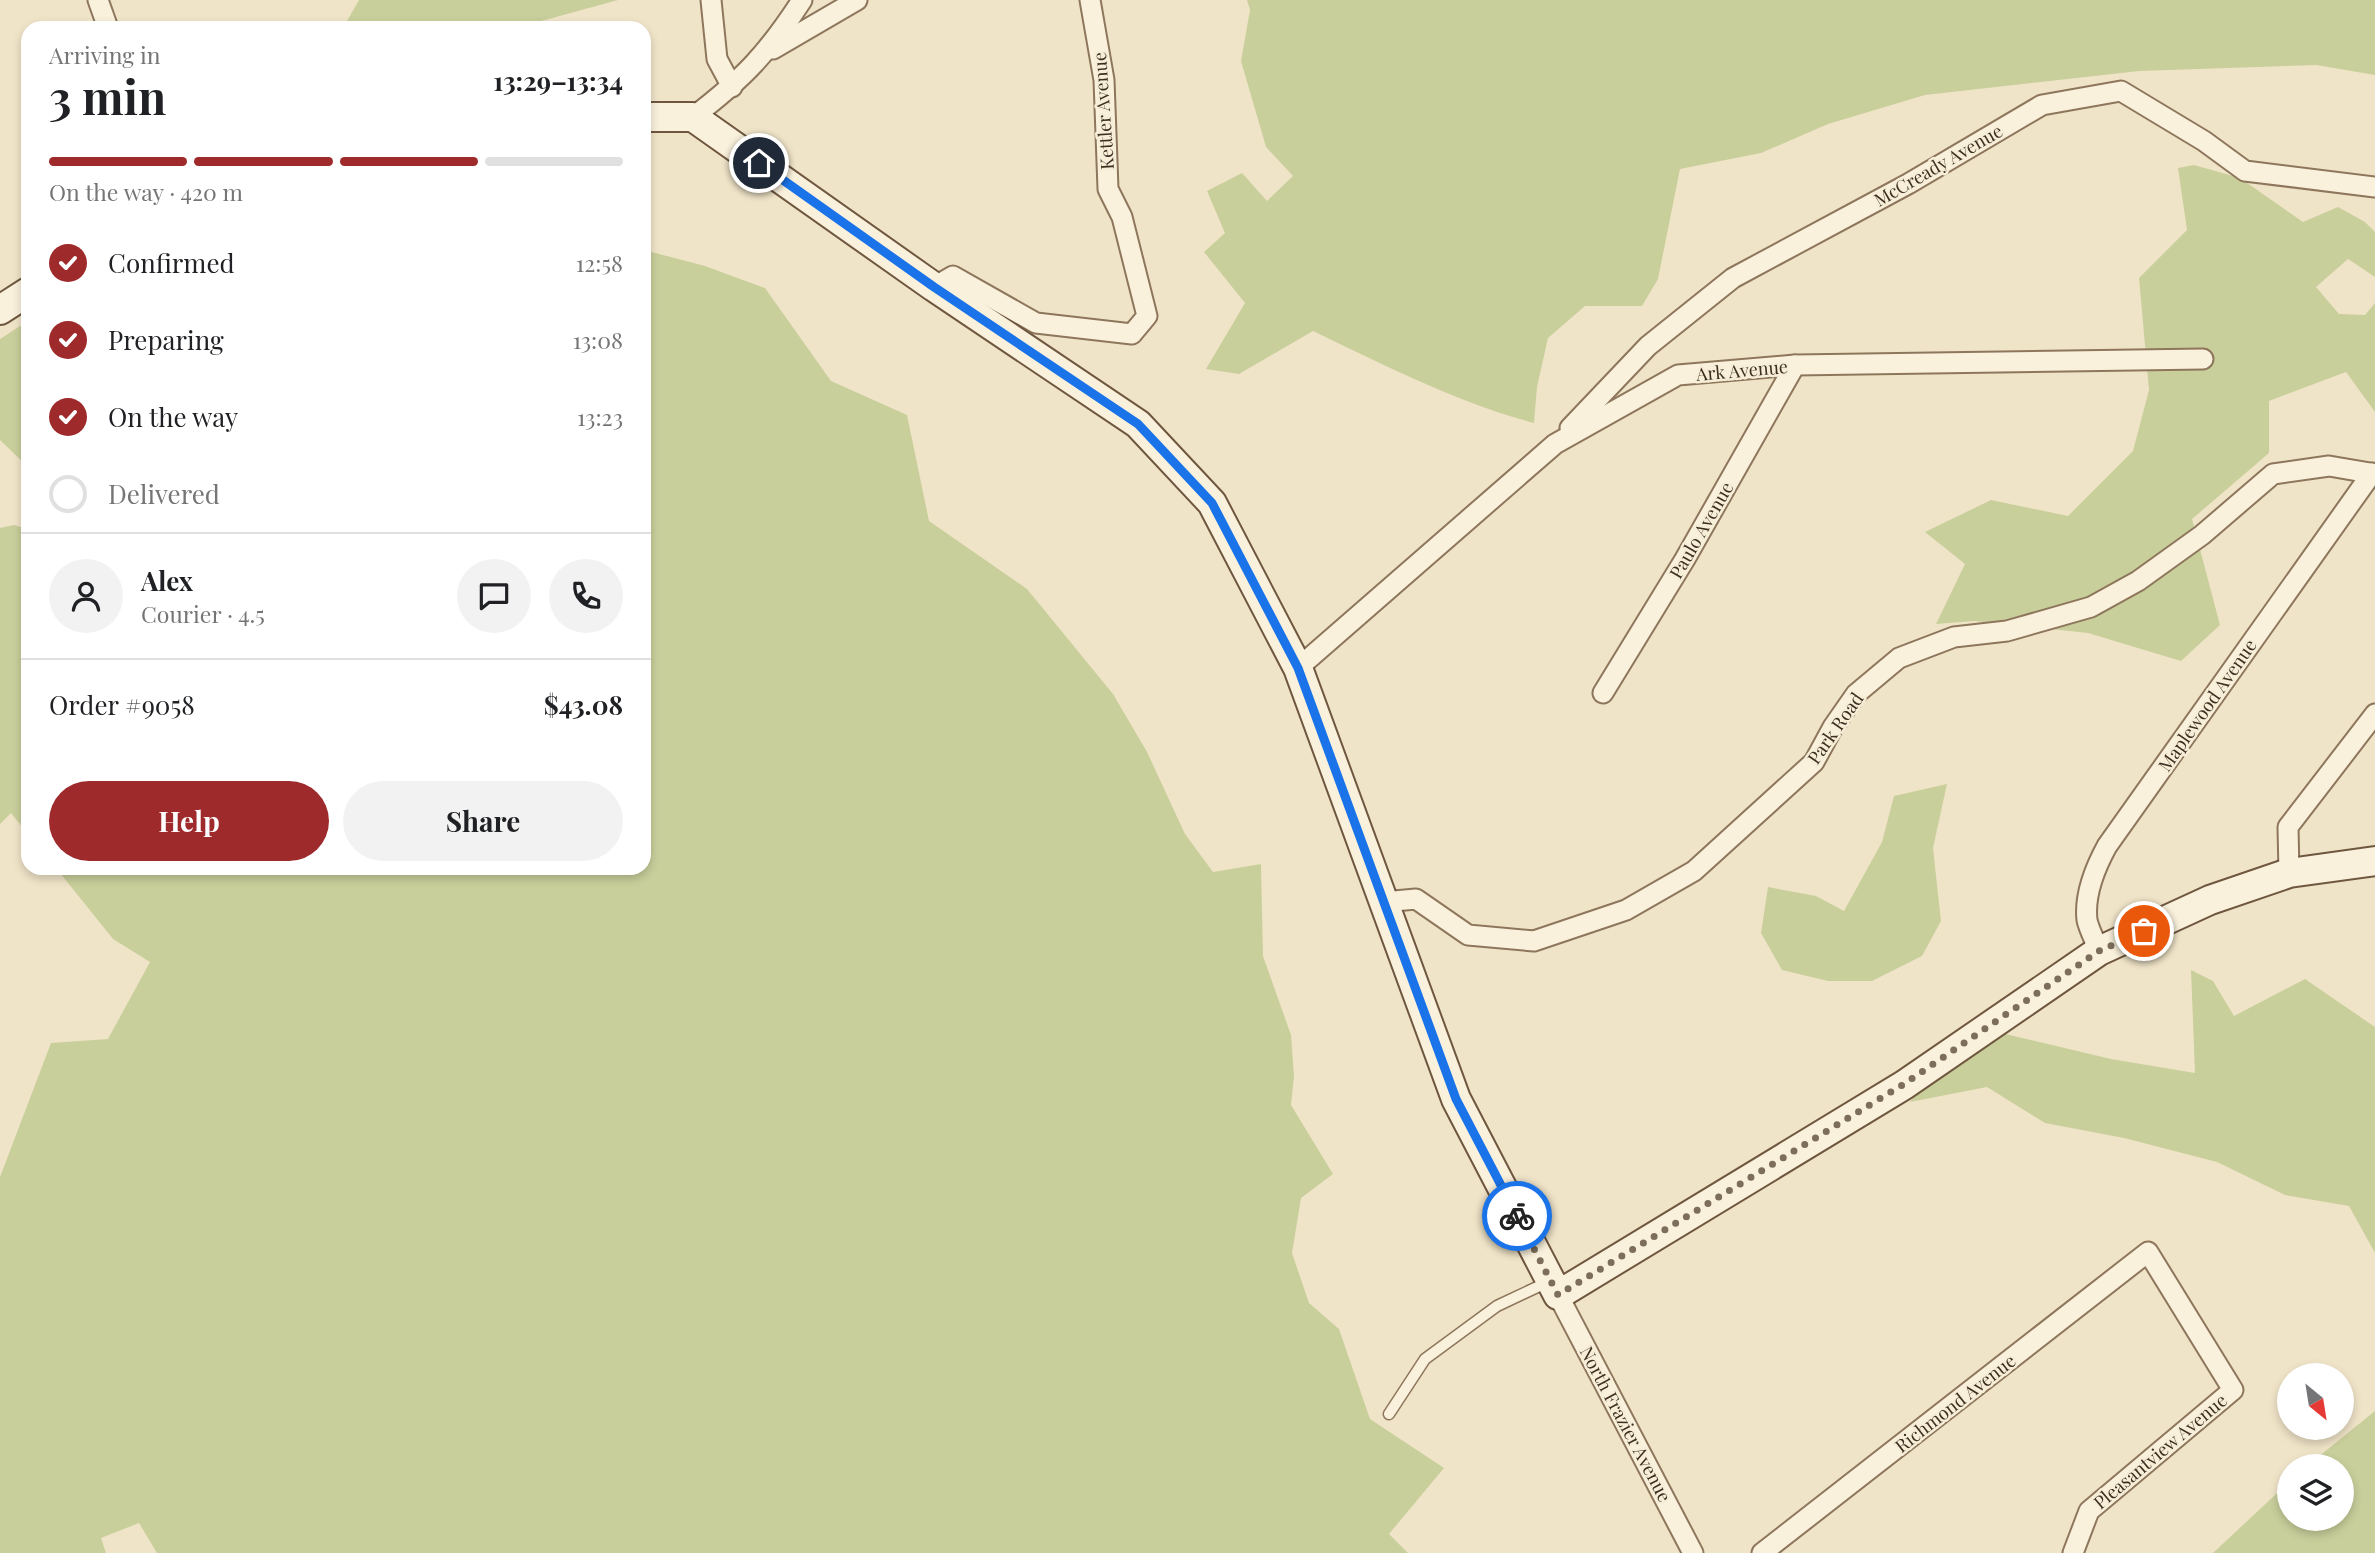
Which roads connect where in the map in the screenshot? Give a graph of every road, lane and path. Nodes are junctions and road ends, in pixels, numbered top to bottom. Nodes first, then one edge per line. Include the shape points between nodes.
1 (98, 0) edge
2 (711, 0) edge
3 (802, 0) edge
4 (857, 0) edge
5 (1090, 0) edge
6 (106, 21) edge
7 (766, 53) junction
8 (732, 87) junction
9 (651, 117) edge
10 (693, 117) junction
11 (2375, 187) edge
12 (934, 287) junction
13 (21, 296) edge
14 (0, 310) edge
15 (2203, 359) dead end
16 (1795, 365) junction
17 (1555, 444) junction
18 (2373, 473) edge
19 (1298, 668) junction
20 (1604, 693) dead end
21 (2375, 714) edge
22 (2375, 861) edge
23 (2289, 873) junction
24 (1383, 902) junction
25 (2099, 951) junction
26 (2148, 1252) joint
27 (1554, 1288) junction
28 (1389, 1414) dead end
29 (1693, 1553) edge
30 (1762, 1553) edge
31 (2073, 1553) edge

1 - 6 street
2 - 8 street via 717,59
3 - 7 street
4 - 7 street
5 - 12 street, Kettler Avenue via 1104,80 1108,189 1122,217 1146,316 1132,334 1036,323 953,276
7 - 8 street
8 - 10 street
9 - 10 street
10 - 12 street
11 - 17 street, McCready Avenue via 2245,171 2121,91 2042,106 1733,278 1648,346
12 - 19 street via 1138,424 1212,503
13 - 14 street
15 - 16 street, Ark Avenue
16 - 17 street, Ark Avenue via 1678,375
16 - 20 street, Paulo Avenue
17 - 19 street, Ark Avenue
18 - 24 street, Park Road via 2329,466 2273,474 2202,535 2138,581 2091,607 2007,631 1954,638 1899,658 1856,694 1814,762 1694,871 1626,910 1534,940 1468,935 1416,899
18 - 25 street, Maplewood Avenue via 2107,846 2094,871 2088,899 2087,921
19 - 24 street
21 - 23 street via 2288,827
22 - 23 street
23 - 25 street via 2210,900
24 - 27 street via 1456,1099
25 - 27 street via 1904,1084
26 - 30 street, Richmond Avenue
26 - 31 street, Pleasantview Avenue via 2233,1390 2089,1511
27 - 28 lane via 1497,1306 1425,1359
27 - 29 street, North Frazier Avenue

